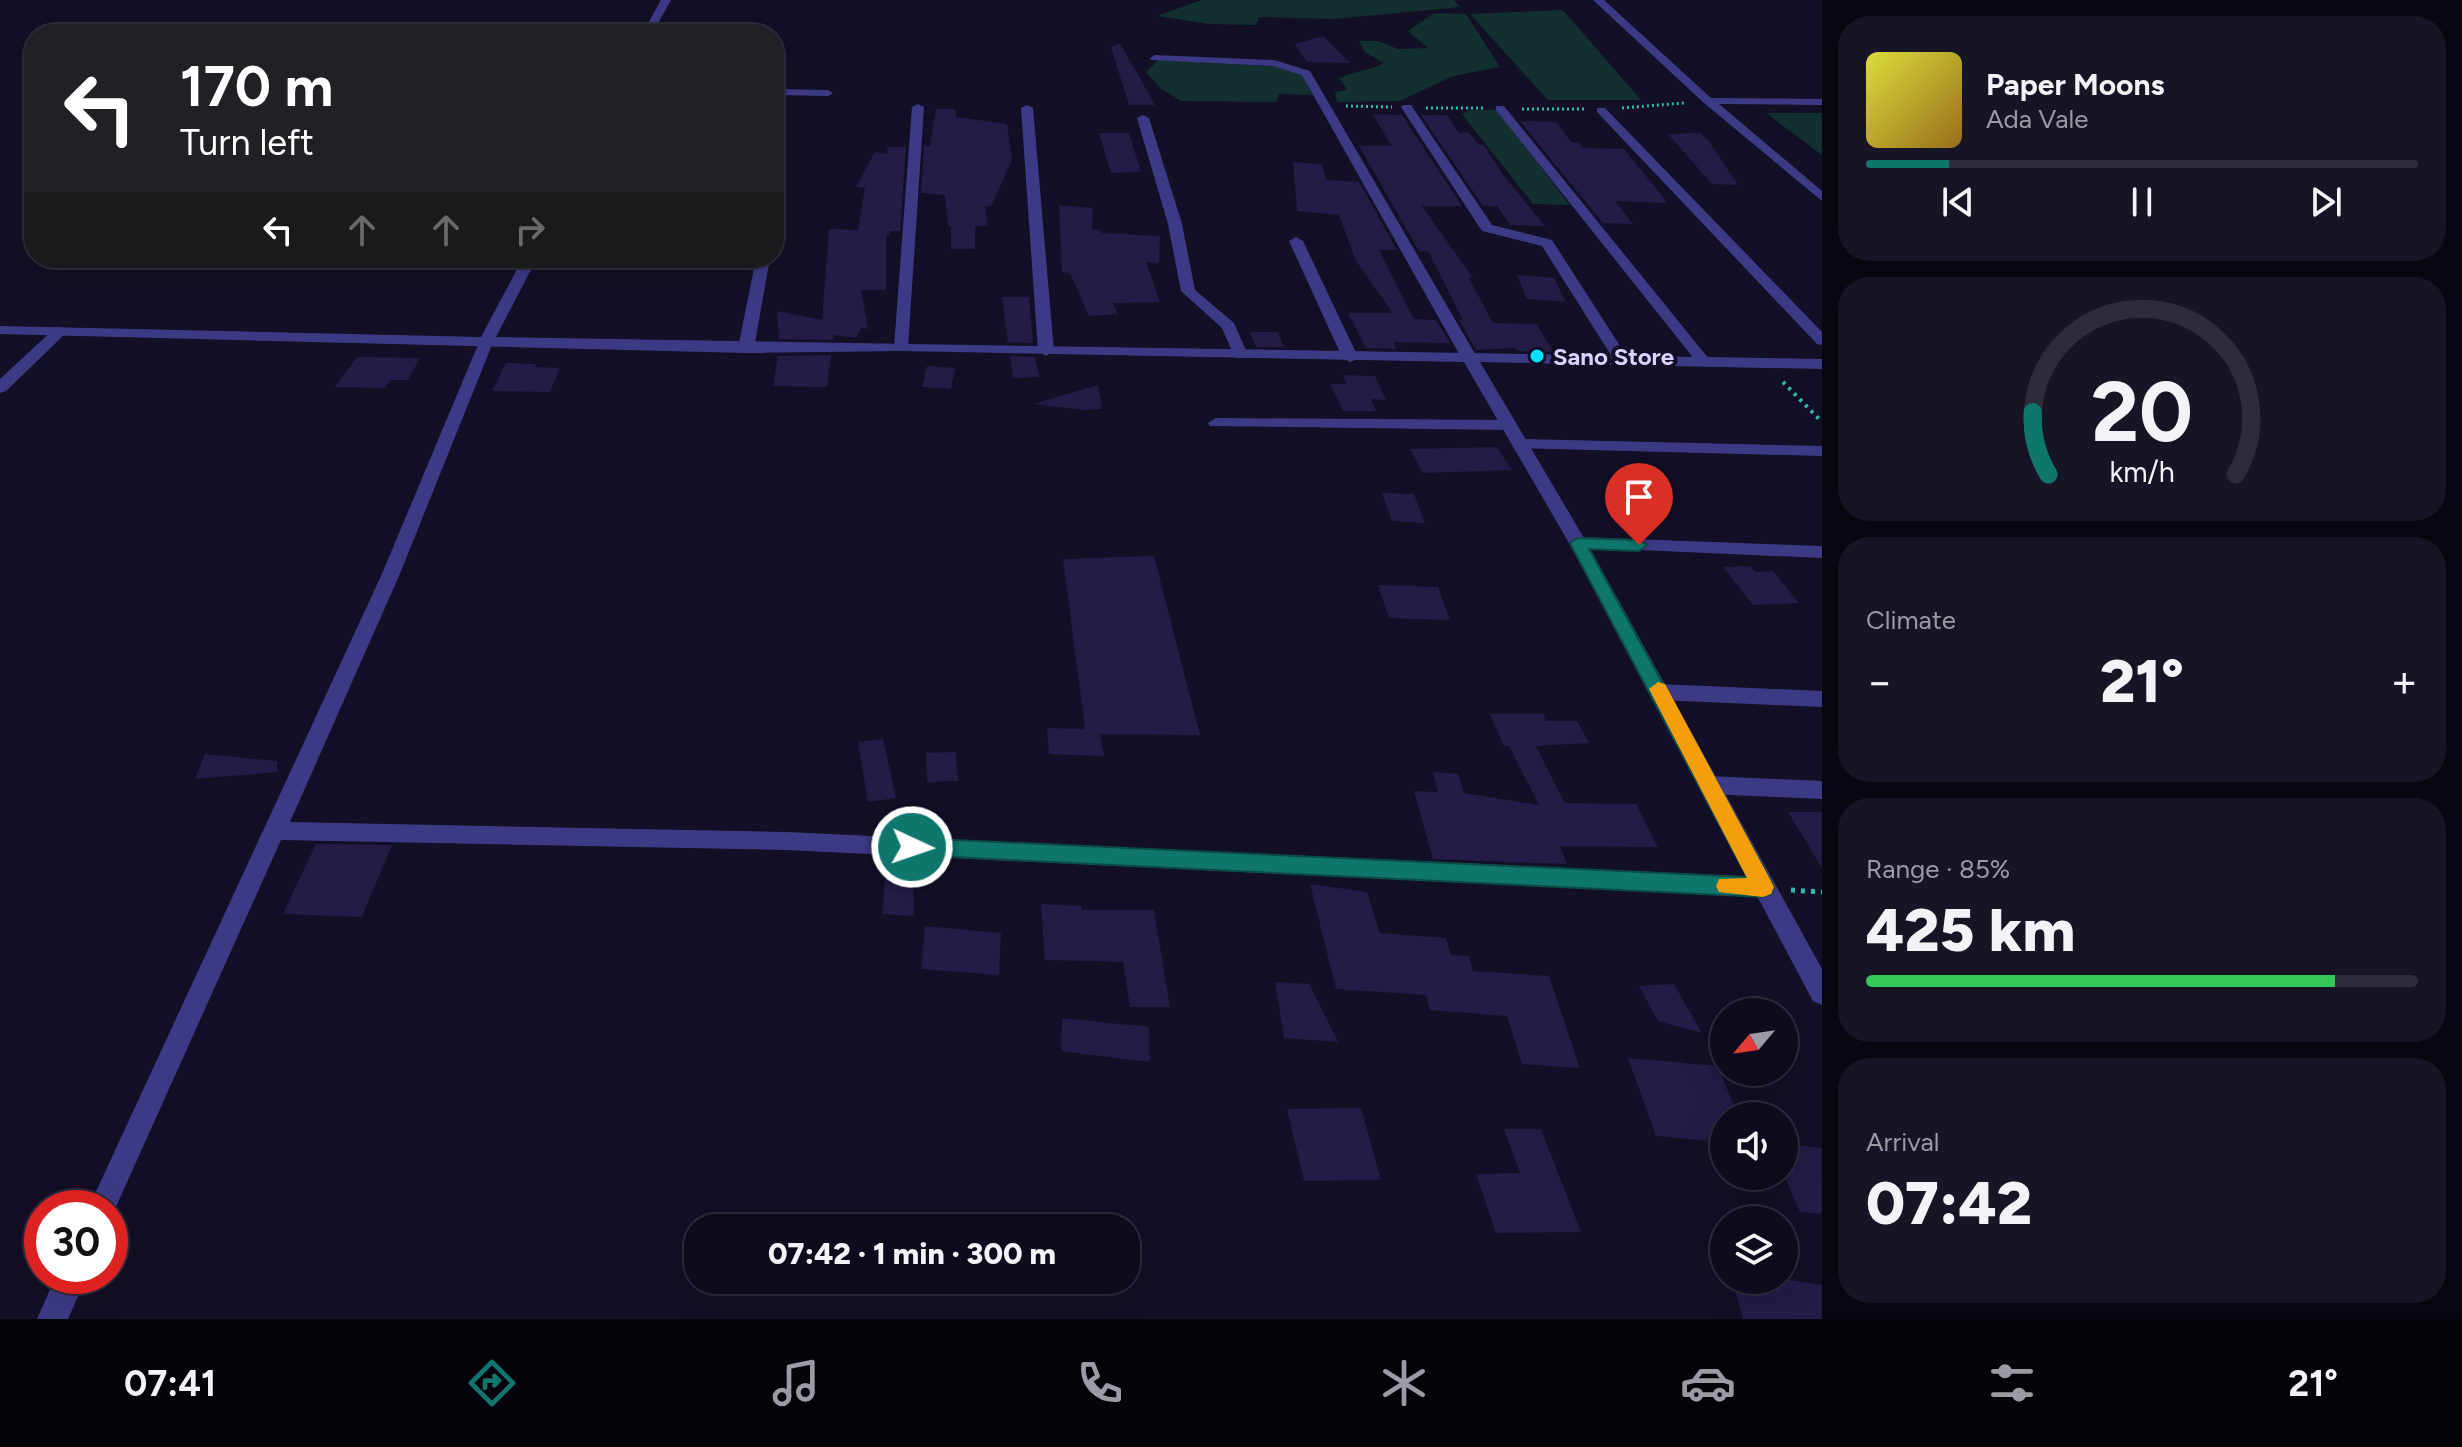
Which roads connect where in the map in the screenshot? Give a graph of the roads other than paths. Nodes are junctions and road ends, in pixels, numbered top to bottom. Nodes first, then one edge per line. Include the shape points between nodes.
1 (666, 0) edge
2 (1598, 0) edge
3 (653, 24) edge
4 (1155, 58) dead end
5 (784, 92) edge
6 (828, 93) dead end
7 (1708, 101) junction
8 (1822, 102) edge
9 (918, 107) dead end
10 (1407, 107) dead end
11 (1027, 108) dead end
12 (1500, 108) dead end
13 (1601, 110) dead end
14 (1143, 118) dead end
15 (1822, 197) edge
16 (1296, 241) dead end
17 (525, 268) edge
18 (761, 268) edge
19 (0, 330) edge
20 (60, 331) junction
21 (487, 340) junction
22 (1822, 341) edge
23 (901, 347) junction
24 (746, 348) junction
25 (1046, 351) junction
26 (1240, 355) junction
27 (1350, 357) junction
28 (1470, 359) junction
29 (1621, 360) junction
30 (1704, 362) junction
31 (1822, 364) edge
32 (0, 388) edge
33 (1216, 423) dead end
34 (1509, 425) junction
35 (1520, 444) junction
36 (1822, 451) edge
37 (1578, 543) junction
38 (1822, 552) edge
39 (1660, 692) junction
40 (1822, 699) edge
41 (1709, 785) junction
42 (1822, 790) edge
43 (274, 831) junction
44 (1763, 887) junction
45 (1822, 993) edge
46 (111, 1190) edge
47 (64, 1294) edge
48 (52, 1319) edge

1 - 3 street
2 - 7 street
4 - 28 street via 1274,63 1306,73
5 - 6 street
7 - 8 street
7 - 15 street
9 - 23 street
10 - 29 street via 1487,228 1547,243
11 - 25 street
12 - 30 street
13 - 22 street
14 - 26 street via 1175,224 1188,291 1229,326
16 - 27 street
17 - 21 street
18 - 24 street
19 - 20 street
20 - 21 street
20 - 32 street
21 - 24 street
21 - 43 street via 390,576
23 - 24 street
23 - 25 street
25 - 26 street
26 - 27 street
27 - 28 street
28 - 29 street
28 - 34 street
29 - 30 street
30 - 31 street
33 - 34 street
34 - 35 street
35 - 36 street
35 - 37 street
37 - 38 street
37 - 39 street
39 - 40 street
39 - 41 street
41 - 42 street
41 - 44 street
43 - 44 street via 786,841
43 - 46 street
44 - 45 street
47 - 48 street

